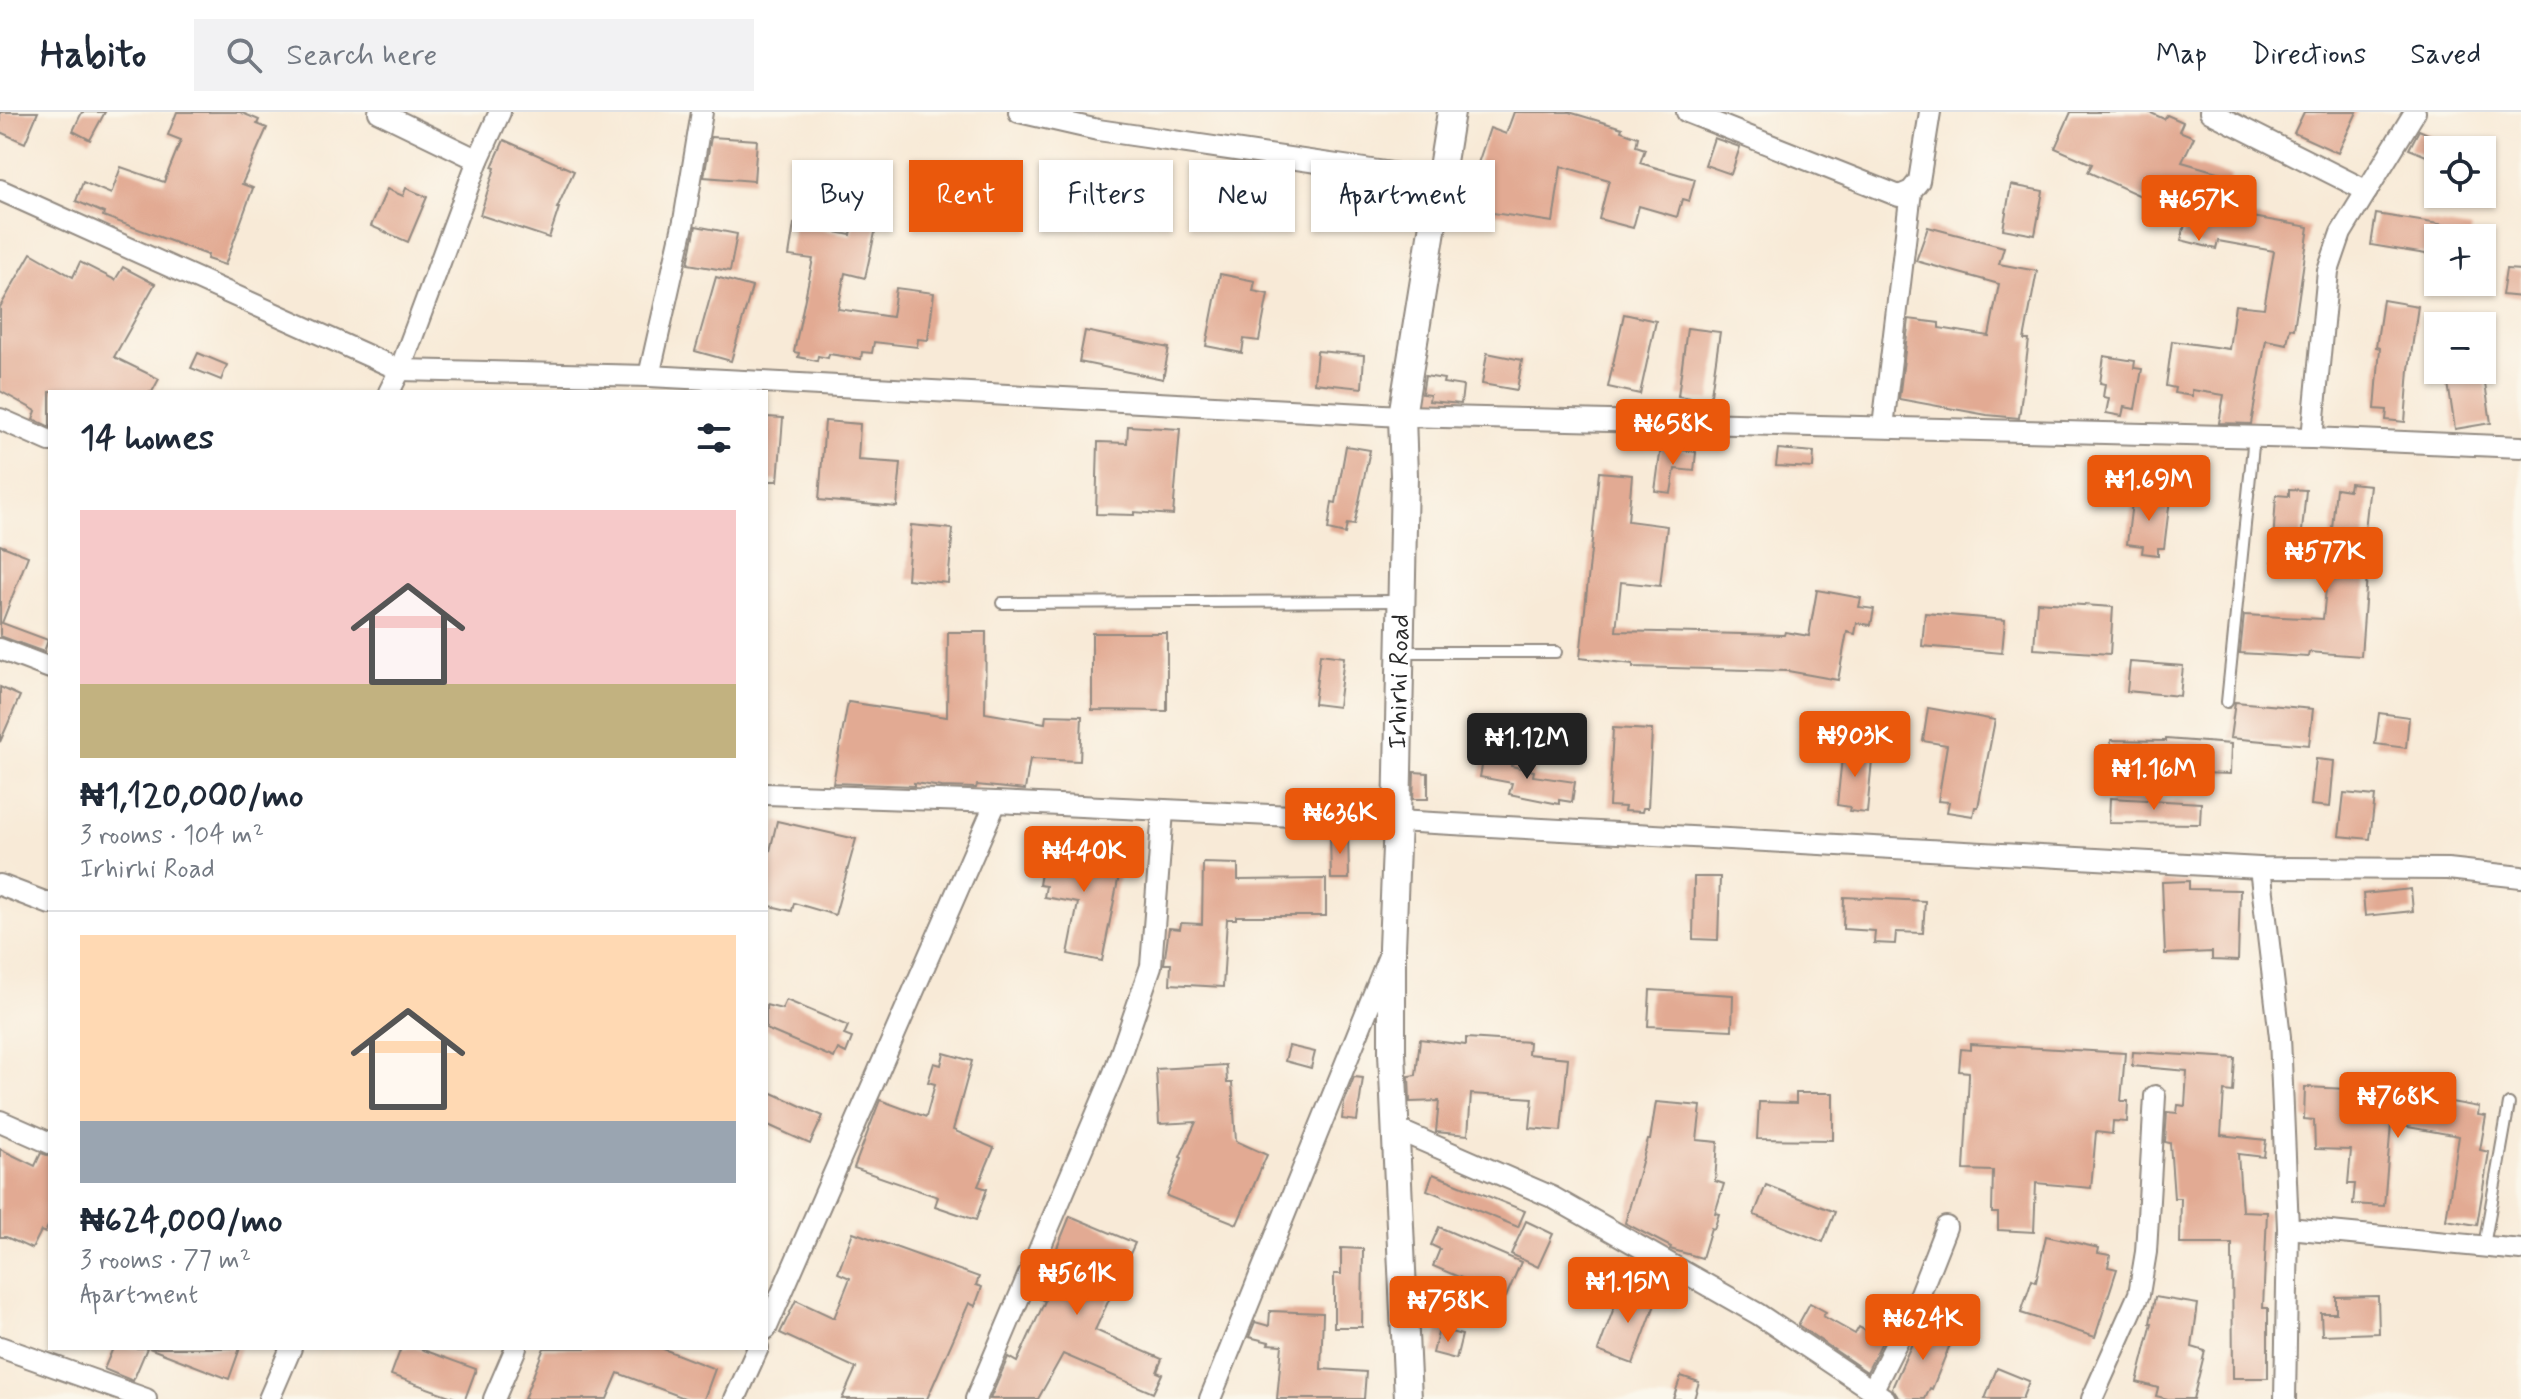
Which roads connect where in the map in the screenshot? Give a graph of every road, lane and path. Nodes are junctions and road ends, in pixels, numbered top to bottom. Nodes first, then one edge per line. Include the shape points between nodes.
1 (379, 112) edge
2 (500, 112) edge
3 (702, 112) edge
4 (1019, 112) edge
5 (1451, 112) edge
6 (1687, 112) edge
7 (1930, 112) edge
8 (2210, 112) edge
9 (2415, 112) edge
10 (478, 160) junction
11 (1443, 160) edge
12 (1311, 161) edge
13 (0, 190) edge
14 (1911, 191) junction
15 (2367, 191) junction
16 (1432, 232) edge
17 (400, 370) junction
18 (649, 376) junction
19 (733, 386) edge
20 (390, 390) edge
21 (1402, 416) junction
22 (0, 419) edge
23 (1883, 427) junction
24 (2254, 436) junction
25 (2312, 438) junction
26 (48, 440) edge
27 (2521, 447) edge
28 (1402, 601) junction
29 (1002, 603) dead end
30 (0, 649) edge
31 (1401, 652) junction
32 (1556, 652) dead end
33 (48, 667) edge
34 (2227, 702) dead end
35 (768, 794) edge
36 (996, 802) junction
37 (1163, 811) junction
38 (1397, 821) junction
39 (2260, 868) junction
40 (2521, 877) edge
41 (0, 885) edge
42 (48, 903) edge
43 (1392, 948) junction
44 (2155, 1096) dead end
45 (2509, 1104) dead end
46 (0, 1121) edge
47 (1396, 1129) junction
48 (48, 1142) edge
49 (1946, 1227) dead end
50 (2288, 1228) junction
51 (2484, 1246) junction
52 (2521, 1250) edge
53 (768, 1324) edge
54 (0, 1347) edge
55 (290, 1350) edge
56 (515, 1350) edge
57 (757, 1350) edge
58 (1878, 1395) edge
59 (146, 1399) edge
60 (269, 1399) edge
61 (494, 1399) edge
62 (735, 1399) edge
63 (976, 1399) edge
64 (1210, 1399) edge
65 (1408, 1399) edge
66 (2092, 1399) edge
67 (2285, 1399) edge

1 - 10 street
2 - 10 street
3 - 18 street
4 - 12 street via 1098,130
5 - 11 street, Irhirhi Road
6 - 14 street via 1899,196
7 - 14 street via 1919,181
8 - 15 street
9 - 15 street
10 - 17 street
13 - 17 street
14 - 23 street
15 - 25 street via 2341,233 2328,271
16 - 21 street, Irhirhi Road
17 - 18 street
17 - 20 street
18 - 19 street
19 - 21 street
21 - 23 street
21 - 28 street, Irhirhi Road
22 - 26 street
23 - 24 street
24 - 25 street
24 - 34 lane
25 - 27 street
28 - 29 lane
28 - 31 street, Irhirhi Road
30 - 33 street
31 - 32 lane
31 - 38 street, Irhirhi Road
35 - 36 street
36 - 37 street
36 - 53 street
37 - 38 street
37 - 63 street via 1151,966 1114,1073
38 - 39 street
38 - 43 street, Irhirhi Road
39 - 40 street via 2448,869
39 - 50 street via 2280,1037
41 - 42 street
43 - 47 street, Irhirhi Road
43 - 64 street
44 - 66 street via 2139,1294
45 - 51 lane
46 - 48 street
47 - 58 street via 1552,1197 1758,1314
47 - 65 street, Irhirhi Road
49 - 58 street
50 - 51 street
50 - 67 street
51 - 52 street
54 - 59 street
55 - 60 street
56 - 61 street
57 - 62 street

